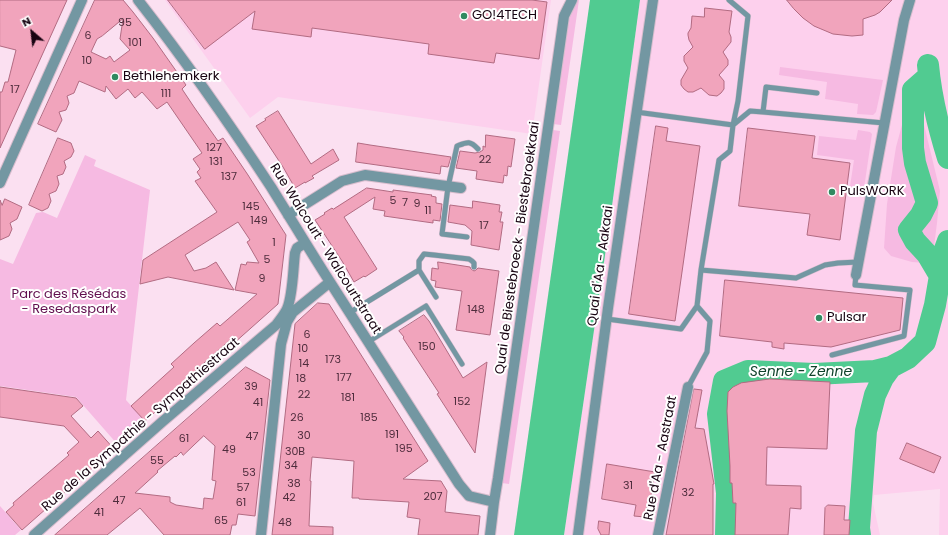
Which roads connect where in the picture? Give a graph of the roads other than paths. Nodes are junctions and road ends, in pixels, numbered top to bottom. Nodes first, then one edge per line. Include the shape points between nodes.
1 (82, 0) edge
2 (572, 0) edge
3 (652, 0) edge
4 (729, 0) edge
5 (910, 0) edge
6 (142, 2) edge
7 (816, 93) dead end
8 (636, 112) junction
9 (763, 112) junction
10 (884, 123) junction
11 (734, 125) junction
12 (478, 149) dead end
13 (4, 162) edge
14 (0, 183) edge
15 (448, 187) junction
16 (461, 188) dead end
17 (288, 215) junction
18 (467, 237) dead end
19 (305, 243) junction
20 (858, 262) junction
21 (474, 267) dead end
22 (419, 270) junction
23 (701, 270) junction
24 (856, 275) joint
25 (330, 282) junction
26 (436, 297) dead end
27 (697, 306) junction
28 (290, 311) junction
29 (349, 313) junction
30 (607, 319) junction
31 (265, 334) junction
32 (368, 342) junction
33 (281, 344) junction
34 (832, 355) dead end
35 (462, 364) dead end
36 (688, 387) joint
37 (494, 502) junction
38 (34, 535) edge
39 (261, 535) edge
40 (490, 535) edge
41 (578, 535) edge
42 (658, 535) edge

1 - 13 street
2 - 37 street, Quai de Biestebroeck - Biestebroekkaai via 564,16
3 - 8 street, Quai d'Aa - Aakaai
4 - 11 lane via 748,16
5 - 10 street
6 - 17 street, Rue Walcourt - Walcourtstraat via 205,88
7 - 9 lane via 766,87
8 - 11 lane
8 - 30 street, Quai d'Aa - Aakaai
9 - 10 lane
9 - 11 lane via 750,111
10 - 20 street
11 - 23 lane via 730,150 718,160
12 - 15 lane via 470,142 457,146
13 - 14 street
15 - 16 street
15 - 17 street via 365,175 342,181
15 - 18 lane via 442,234
17 - 19 street, Rue Walcourt - Walcourtstraat
19 - 25 street, Rue Walcourt - Walcourtstraat
19 - 28 street via 297,248 295,253
20 - 23 lane via 825,264 796,278
20 - 24 street
21 - 22 lane via 474,263 469,259 424,254 419,261
22 - 26 lane
22 - 29 lane
23 - 27 lane
24 - 34 lane via 855,285 910,290 904,336
25 - 28 street, Rue de la Sympathie - Sympathiestraat
25 - 29 street, Rue Walcourt - Walcourtstraat
27 - 30 lane via 680,328
27 - 36 lane via 710,321 707,352
28 - 31 street, Rue de la Sympathie - Sympathiestraat
28 - 33 street
29 - 32 street, Rue Walcourt - Walcourtstraat
30 - 41 street, Quai d'Aa - Aakaai
31 - 33 street
31 - 38 street, Rue de la Sympathie - Sympathiestraat
32 - 35 lane via 426,306
32 - 37 street, Rue Walcourt - Walcourtstraat via 459,484 469,496
33 - 39 street
36 - 42 street, Rue d'Aa - Aastraat
37 - 40 street, Quai de Biestebroeck - Biestebroekkaai

